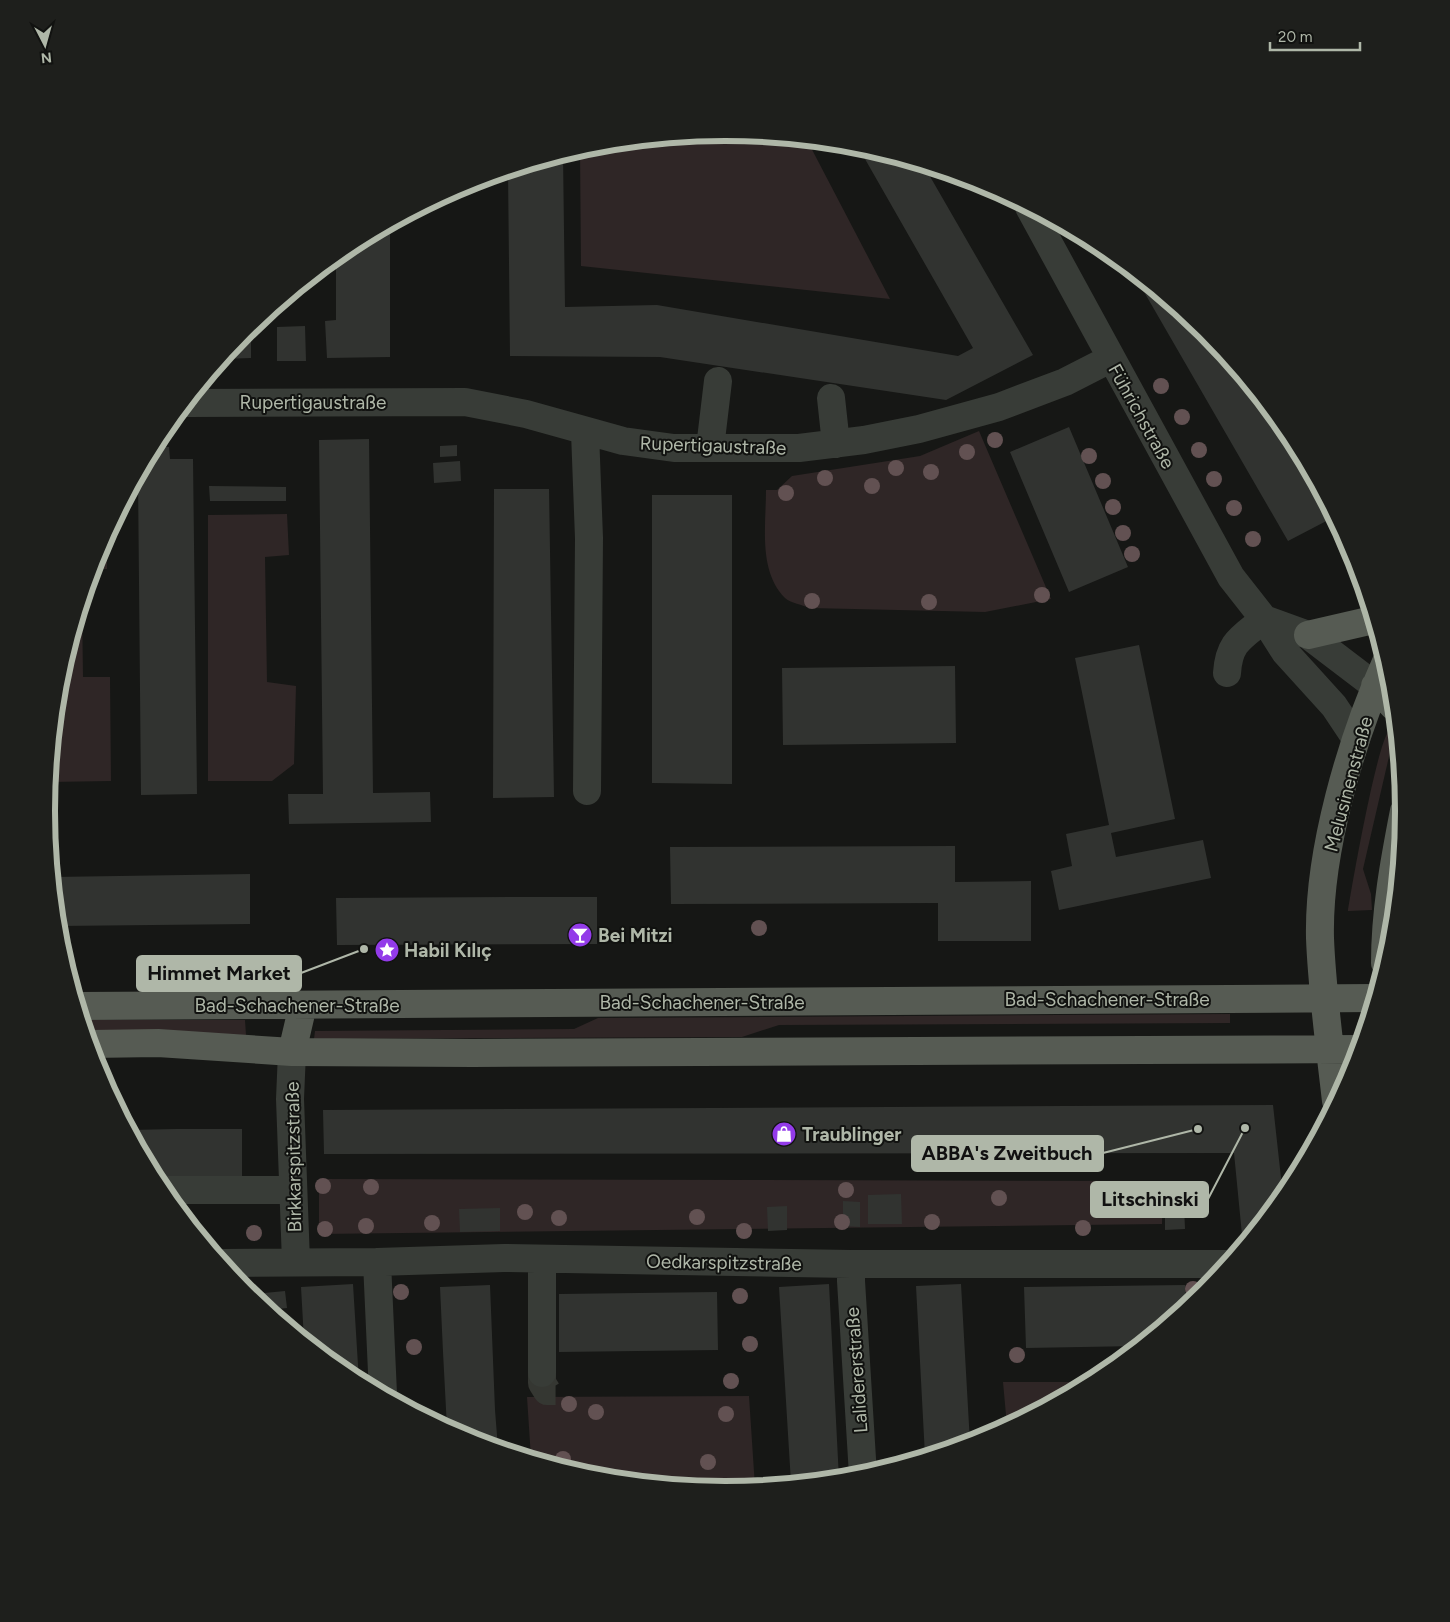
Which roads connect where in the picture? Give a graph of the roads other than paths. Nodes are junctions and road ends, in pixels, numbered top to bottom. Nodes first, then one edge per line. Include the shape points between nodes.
1 (1033, 217) edge
2 (1110, 359) junction
3 (718, 381) dead end
4 (831, 398) dead end
5 (193, 403) edge
6 (585, 432) junction
7 (836, 444) junction
8 (710, 448) junction
9 (1264, 619) junction
10 (1367, 621) edge
11 (1308, 635) junction
12 (1227, 674) dead end
13 (1380, 674) edge
14 (1356, 739) junction
15 (587, 791) dead end
16 (1326, 998) junction
17 (1368, 998) edge
18 (303, 1005) junction
19 (85, 1006) edge
20 (98, 1044) edge
21 (1330, 1049) junction
22 (1351, 1049) edge
23 (292, 1052) junction
24 (1335, 1088) edge
25 (173, 1190) edge
26 (293, 1190) junction
27 (542, 1258) junction
28 (296, 1262) junction
29 (377, 1262) junction
30 (230, 1263) edge
31 (851, 1264) junction
32 (1219, 1264) edge
33 (542, 1373) tunnel mouth
34 (384, 1387) edge
35 (862, 1466) edge

1 - 2 street, Führichstraße
2 - 7 street, Rupertigaustraße via 1065,382 999,407 919,429
2 - 9 street, Führichstraße via 1231,576
3 - 8 street
4 - 7 street
5 - 6 street, Rupertigaustraße via 465,402 526,414
6 - 8 street, Rupertigaustraße via 674,448
6 - 15 street
7 - 8 street, Rupertigaustraße via 799,448
9 - 11 street
9 - 12 street via 1233,645 1228,656
9 - 14 street, Führichstraße via 1285,652 1334,706
10 - 11 main road
11 - 13 street
13 - 14 main road, Melusinenstraße
14 - 16 main road, Melusinenstraße via 1332,830 1322,906 1320,938
16 - 17 main road, Bad-Schachener-Straße
16 - 18 main road, Bad-Schachener-Straße
16 - 21 main road, Melusinenstraße
18 - 19 main road, Bad-Schachener-Straße
18 - 23 main road
20 - 23 main road via 158,1043
21 - 22 main road
21 - 23 main road
21 - 24 main road, Melusinenstraße
23 - 26 street, Birkkarspitzstraße
25 - 26 street
26 - 28 street, Birkkarspitzstraße
27 - 29 street, Oedkarspitzstraße
27 - 31 street, Oedkarspitzstraße
27 - 33 street
28 - 29 street, Oedkarspitzstraße
28 - 30 street, Oedkarspitzstraße
29 - 34 street
31 - 32 street, Oedkarspitzstraße
31 - 35 street, Lalidererstraße

